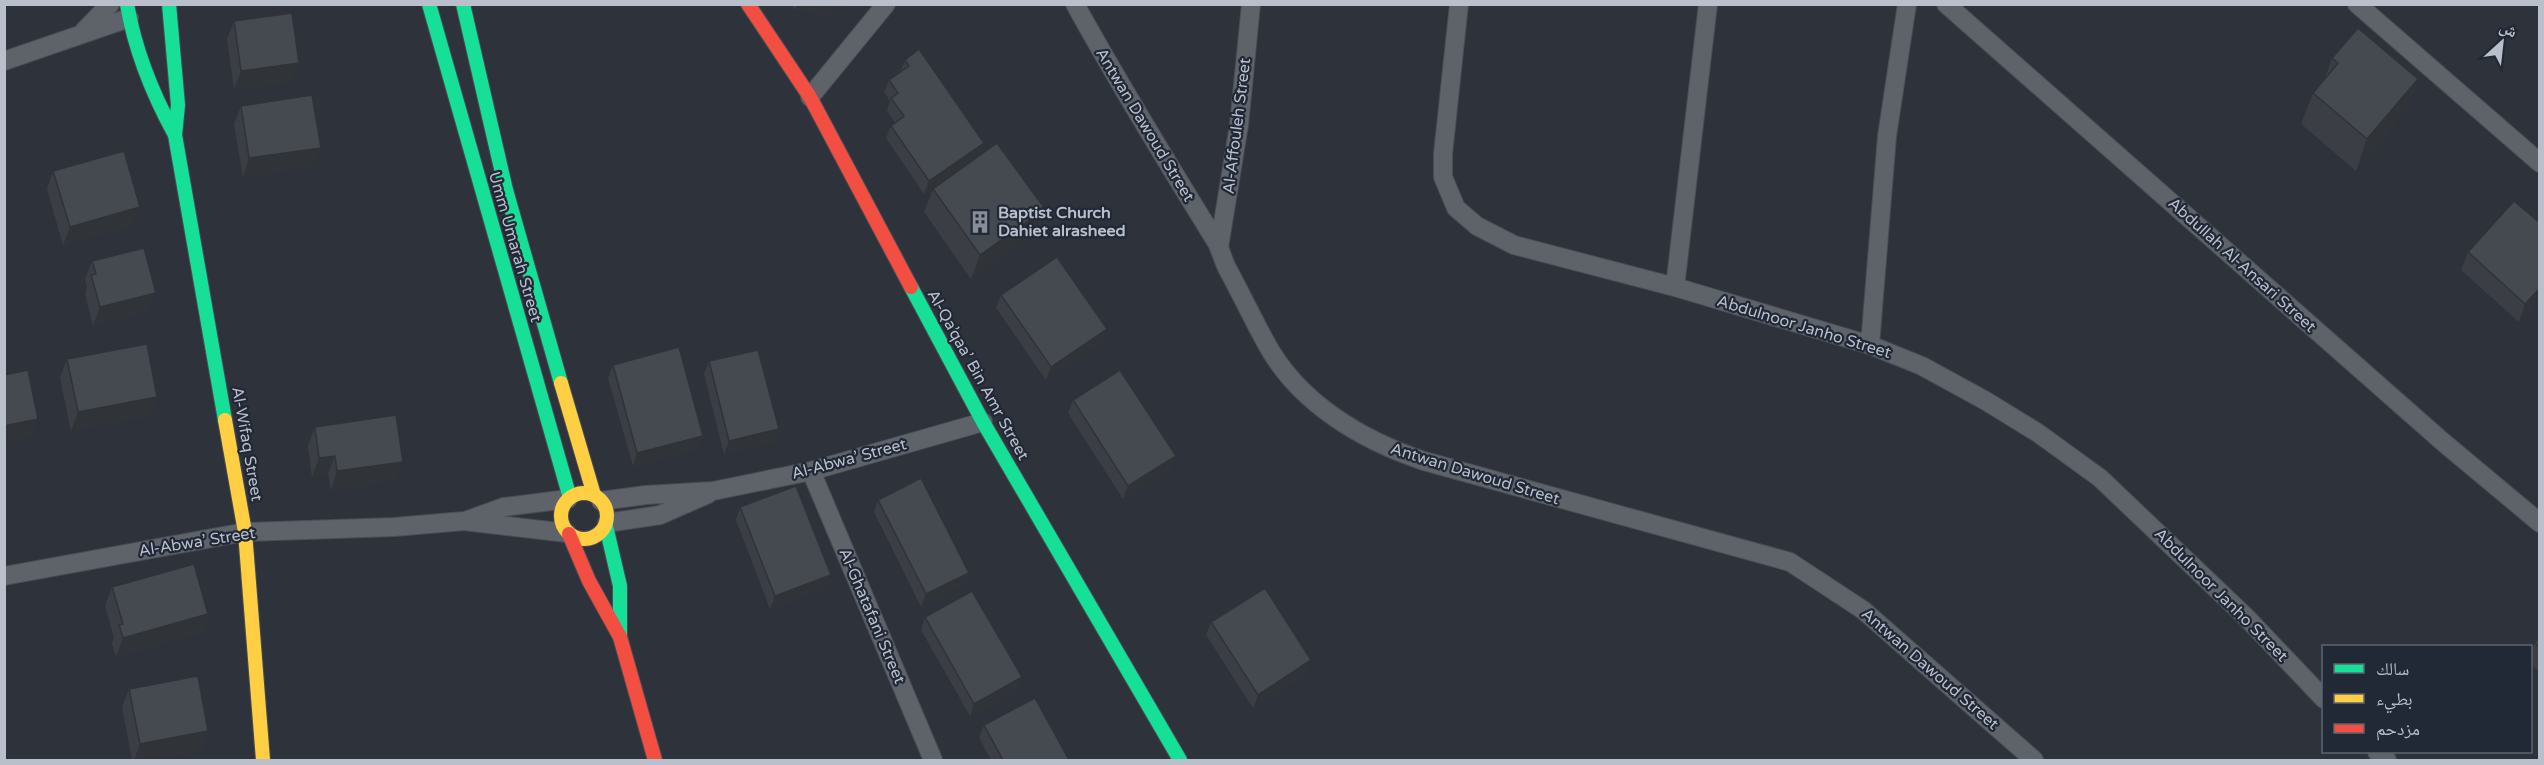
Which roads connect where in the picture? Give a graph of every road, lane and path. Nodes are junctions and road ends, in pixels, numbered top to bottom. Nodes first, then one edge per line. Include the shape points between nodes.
1 (110, 4) edge
2 (429, 4) edge
3 (463, 4) edge
4 (748, 4) edge
5 (886, 4) edge
6 (1075, 4) edge
7 (1251, 4) edge
8 (1459, 4) edge
9 (1708, 4) edge
10 (1907, 4) edge
11 (1946, 4) edge
12 (2357, 4) edge
13 (168, 6) edge
14 (132, 12) edge
15 (83, 32) junction
16 (4, 61) edge
17 (810, 97) junction
18 (176, 135) junction
19 (2540, 163) edge
20 (510, 212) junction
21 (490, 218) junction
22 (1219, 247) junction
23 (1675, 287) junction
24 (1870, 345) junction
25 (983, 422) junction
26 (811, 471) junction
27 (713, 491) junction
28 (597, 498) junction
29 (569, 499) junction
30 (464, 521) junction
31 (606, 524) junction
32 (2540, 524) edge
33 (246, 532) junction
34 (568, 533) junction
35 (4, 576) edge
36 (620, 637) junction
37 (2322, 697) edge
38 (263, 760) edge
39 (655, 760) edge
40 (933, 760) edge
41 (1180, 760) edge
42 (2034, 760) edge

1 - 15 street
2 - 21 street, Umm Umarah Street
3 - 20 street, Umm Umarah Street
4 - 17 street, Al-Qa’qaa’ Bin Amr Street
5 - 17 street
6 - 22 street, Antwan Dawoud Street
7 - 22 street, Al-Affouleh Street via 1239,125
8 - 23 street, Abdulnoor Janho Street via 1443,154 1443,177 1456,208 1477,226 1514,245
9 - 23 street
10 - 24 street via 1887,136
11 - 32 street, Abdullah Al-Ansari Street
12 - 19 street
13 - 18 street, Al-Wifaq Street via 178,105
14 - 15 street
14 - 18 street, Al-Wifaq Street via 136,48 151,92
15 - 16 street
17 - 25 street, Al-Qa’qaa’ Bin Amr Street
18 - 33 street, Al-Wifaq Street
20 - 21 street
20 - 28 street, Umm Umarah Street
21 - 29 street, Umm Umarah Street
22 - 42 street, Antwan Dawoud Street via 1282,368 1331,416 1390,450 1434,464 1790,562 1863,610
23 - 24 street, Abdulnoor Janho Street
24 - 37 street, Abdulnoor Janho Street via 1922,366 1986,401 2100,478 2221,593
25 - 26 street, Al-Abwa’ Street
25 - 41 street, Al-Qa’qaa’ Bin Amr Street
26 - 27 street, Al-Abwa’ Street
26 - 40 street, Al-Ghatafani Street
27 - 28 street, Al-Abwa’ Street
27 - 31 street, Al-Abwa’ Street via 660,515
28 - 29 street via 581,493
28 - 31 street via 607,511
29 - 30 street, Al-Abwa’ Street via 504,507
29 - 34 street via 561,522
30 - 33 street, Al-Abwa’ Street
30 - 34 street, Al-Abwa’ Street
31 - 34 street via 590,539
31 - 36 street via 620,586
33 - 35 street, Al-Abwa’ Street
33 - 38 street, Al-Wifaq Street
34 - 36 street
36 - 39 street

